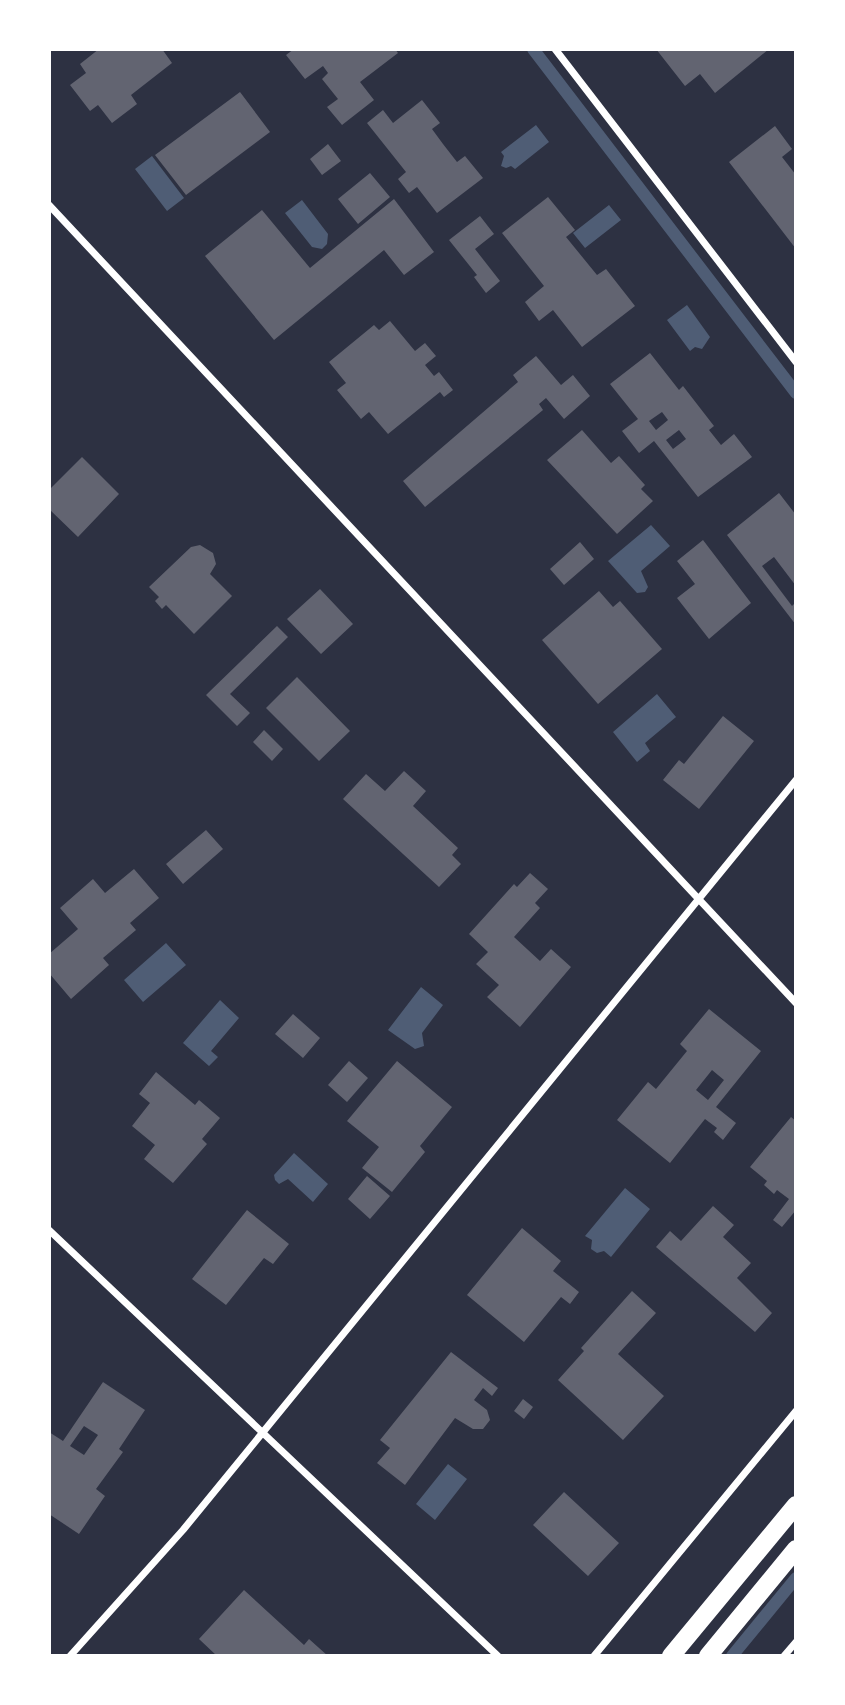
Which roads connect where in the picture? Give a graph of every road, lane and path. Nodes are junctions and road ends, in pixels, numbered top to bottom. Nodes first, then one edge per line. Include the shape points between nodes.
1 (555, 49) edge
2 (49, 205) edge
3 (796, 362) edge
4 (796, 780) edge
5 (699, 898) junction
6 (796, 1003) edge
7 (49, 1230) edge
8 (796, 1411) edge
9 (262, 1432) junction
10 (796, 1504) edge
11 (796, 1549) edge
12 (796, 1642) edge
13 (70, 1656) edge
14 (498, 1656) edge
15 (594, 1656) edge
16 (671, 1656) edge
17 (708, 1656) edge
18 (784, 1656) edge

1 - 3 street
2 - 5 street
4 - 5 street
5 - 6 street
5 - 9 street
7 - 9 street
8 - 15 street
9 - 13 street via 183,1530
9 - 14 street
10 - 16 main road
11 - 17 main road
12 - 18 street

